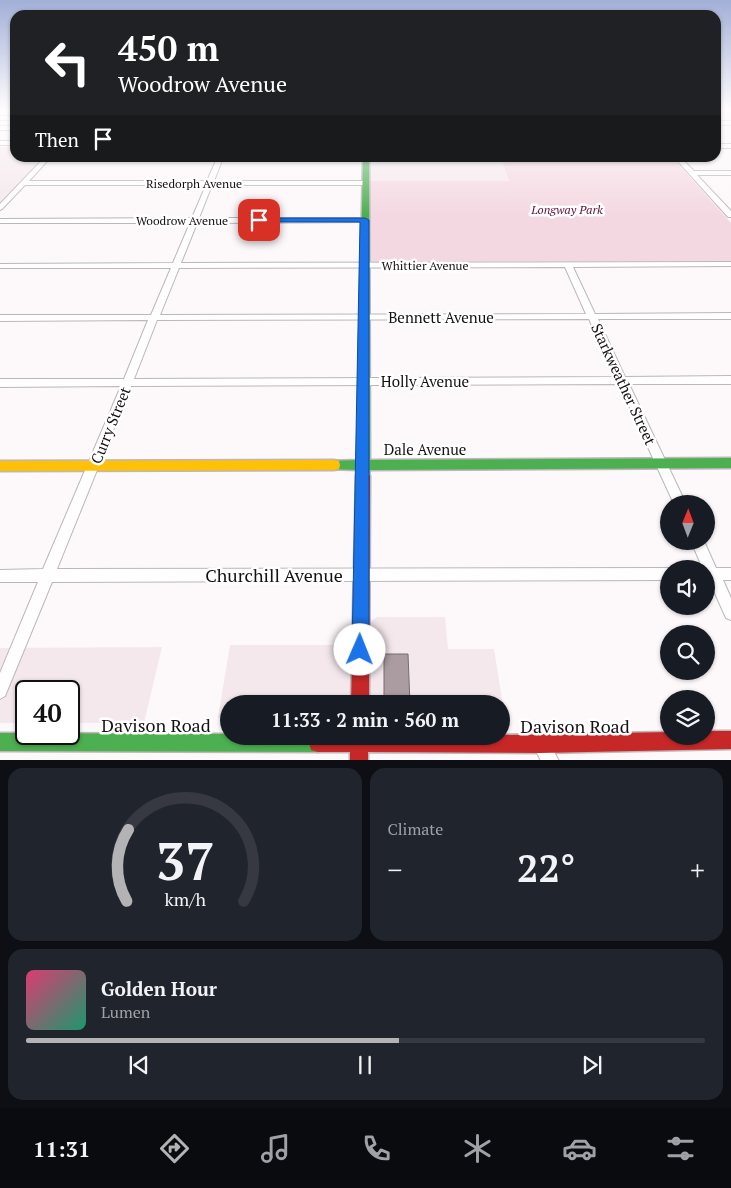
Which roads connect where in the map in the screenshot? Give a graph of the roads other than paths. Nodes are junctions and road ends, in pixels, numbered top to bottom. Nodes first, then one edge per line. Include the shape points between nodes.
1 (43, 162) edge
2 (218, 162) edge
3 (366, 162) edge
4 (682, 162) edge
5 (692, 173) junction
6 (731, 173) edge
7 (24, 183) junction
8 (210, 183) junction
9 (365, 183) junction
10 (722, 205) junction
11 (731, 205) edge
12 (0, 208) edge
13 (731, 215) edge
14 (194, 220) junction
15 (365, 220) junction
16 (0, 221) edge
17 (731, 264) edge
18 (364, 265) junction
19 (568, 265) junction
20 (0, 266) edge
21 (176, 266) junction
22 (592, 316) junction
23 (731, 316) edge
24 (0, 318) edge
25 (154, 318) junction
26 (363, 318) junction
27 (622, 380) junction
28 (731, 380) edge
29 (362, 381) junction
30 (128, 382) junction
31 (0, 383) edge
32 (731, 463) edge
33 (361, 464) junction
34 (661, 464) junction
35 (0, 466) edge
36 (94, 466) junction
37 (676, 495) edge
38 (660, 574) edge
39 (715, 574) edge
40 (731, 574) edge
41 (362, 575) junction
42 (0, 576) edge
43 (47, 576) junction
44 (715, 585) edge
45 (731, 614) edge
46 (0, 691) edge
47 (360, 695) edge
48 (220, 740) edge
49 (731, 740) edge
50 (0, 742) edge
51 (510, 743) edge
52 (540, 744) junction
53 (359, 745) edge
54 (359, 760) edge
55 (551, 760) edge

1 - 7 street
2 - 8 street, Curry Street
3 - 9 street
4 - 5 street
5 - 6 street
5 - 10 street
7 - 8 street, Risedorph Avenue
7 - 12 street
8 - 9 street, Risedorph Avenue
8 - 14 street, Curry Street
9 - 15 street
10 - 11 street
10 - 13 street
14 - 15 street, Woodrow Avenue
14 - 16 street, Woodrow Avenue
14 - 21 street, Curry Street
15 - 18 street
17 - 19 street, Whittier Avenue
18 - 19 street, Whittier Avenue
18 - 21 street, Whittier Avenue
18 - 26 street
19 - 22 street, Starkweather Street
20 - 21 street, Whittier Avenue
21 - 25 street, Curry Street
22 - 23 street, Bennett Avenue
22 - 26 street, Bennett Avenue
22 - 27 street, Starkweather Street
24 - 25 street, Bennett Avenue
25 - 26 street, Bennett Avenue
25 - 30 street, Curry Street
26 - 29 street
27 - 28 street, Holly Avenue
27 - 29 street, Holly Avenue
27 - 34 street, Starkweather Street
29 - 30 street, Holly Avenue
29 - 33 street
30 - 31 street, Holly Avenue
30 - 36 street, Curry Street
32 - 34 street, Dale Avenue
33 - 34 street, Dale Avenue
33 - 36 street, Dale Avenue
33 - 41 street
34 - 37 street, Starkweather Street
35 - 36 street, Dale Avenue
36 - 43 street, Curry Street
38 - 41 street, Churchill Avenue
39 - 40 street
41 - 43 street, Churchill Avenue
41 - 47 street
42 - 43 street, Churchill Avenue
43 - 46 street, Curry Street
44 - 45 street
48 - 50 street, Davison Road
49 - 52 street, Davison Road
51 - 52 street, Davison Road
52 - 55 street
53 - 54 street

